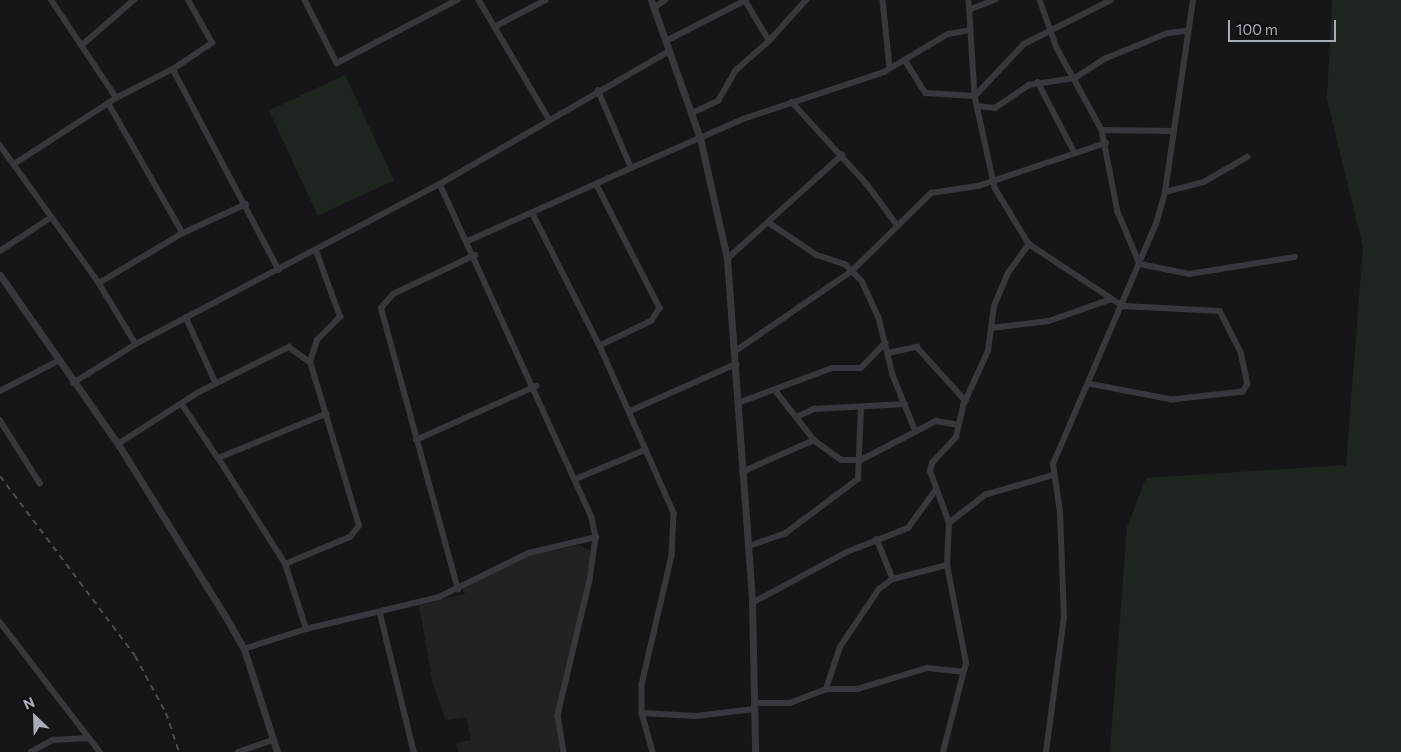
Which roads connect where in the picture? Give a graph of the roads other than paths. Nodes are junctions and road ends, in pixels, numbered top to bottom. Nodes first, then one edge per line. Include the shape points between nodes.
1 (51, 0) edge
2 (188, 0) edge
3 (305, 0) edge
4 (457, 0) edge
5 (479, 0) edge
6 (546, 0) edge
7 (651, 0) edge
8 (665, 0) edge
9 (745, 0) edge
10 (806, 0) edge
11 (883, 0) edge
12 (969, 0) edge
13 (995, 0) edge
14 (1040, 0) edge
15 (1111, 0) edge
16 (1193, 0) edge
17 (136, 1) edge
18 (654, 8) junction
19 (971, 9) junction
20 (496, 26) junction
21 (970, 30) junction
22 (1049, 30) junction
23 (1186, 31) junction
24 (666, 41) junction
25 (769, 41) junction
26 (82, 45) junction
27 (669, 51) junction
28 (905, 60) junction
29 (173, 68) junction
30 (890, 68) junction
31 (1075, 78) junction
32 (1038, 82) junction
33 (598, 91) junction
34 (975, 96) junction
35 (116, 98) junction
36 (792, 102) junction
37 (109, 104) junction
38 (977, 106) junction
39 (692, 113) junction
40 (549, 119) junction
41 (1102, 130) junction
42 (1174, 131) junction
43 (700, 138) junction
44 (1106, 143) junction
45 (0, 144) edge
46 (1076, 153) junction
47 (842, 155) junction
48 (1247, 157) dead end
49 (14, 164) junction
50 (631, 168) junction
51 (993, 181) junction
52 (440, 184) junction
53 (597, 185) junction
54 (1165, 192) junction
55 (246, 204) junction
56 (533, 214) junction
57 (50, 218) junction
58 (768, 222) junction
59 (898, 226) junction
60 (184, 233) junction
61 (468, 241) junction
62 (1029, 244) junction
63 (0, 251) edge
64 (316, 251) junction
65 (475, 256) junction
66 (1295, 257) dead end
67 (727, 259) junction
68 (1140, 264) junction
69 (279, 270) junction
70 (852, 271) junction
71 (0, 275) edge
72 (99, 283) junction
73 (1109, 300) junction
74 (1123, 306) junction
75 (186, 317) junction
76 (990, 328) junction
77 (885, 343) junction
78 (136, 344) junction
79 (600, 346) junction
80 (734, 352) junction
81 (888, 353) junction
82 (58, 361) junction
83 (310, 362) junction
84 (736, 364) junction
85 (73, 383) junction
86 (216, 383) junction
87 (1089, 384) junction
88 (536, 386) junction
89 (775, 390) junction
90 (0, 391) edge
91 (965, 400) junction
92 (182, 404) junction
93 (738, 404) junction
94 (905, 404) junction
95 (862, 408) junction
96 (630, 411) junction
97 (326, 414) junction
98 (800, 416) junction
99 (0, 420) edge
100 (959, 425) junction
101 (916, 432) junction
102 (416, 440) junction
103 (814, 440) junction
104 (118, 444) junction
105 (645, 450) junction
106 (218, 458) junction
107 (861, 460) junction
108 (742, 472) junction
109 (1053, 475) junction
110 (578, 478) junction
111 (40, 483) dead end
112 (935, 491) junction
113 (949, 523) junction
114 (596, 537) junction
115 (877, 539) junction
116 (749, 546) junction
117 (286, 564) junction
118 (947, 565) junction
119 (893, 579) junction
120 (458, 590) junction
121 (752, 603) junction
122 (380, 612) junction
123 (0, 622) edge
124 (306, 629) junction
125 (244, 650) junction
126 (963, 672) junction
127 (826, 690) junction
128 (755, 706) junction
129 (642, 713) junction
130 (89, 738) junction
131 (272, 740) junction
132 (31, 752) edge
133 (100, 752) edge
134 (238, 752) edge
135 (277, 752) edge
136 (414, 752) edge
137 (564, 752) edge
138 (653, 752) edge
139 (755, 752) edge
140 (943, 752) edge
141 (1046, 752) edge

1 - 26 street
2 - 29 street via 212,43
3 - 4 street via 336,63
5 - 20 street
6 - 20 street
7 - 18 street
8 - 18 street
9 - 24 street
9 - 25 street
10 - 25 street
11 - 30 street
12 - 19 street
13 - 19 street
14 - 22 street
15 - 22 street
16 - 23 street
17 - 26 street
18 - 24 street
19 - 21 street
20 - 40 street
21 - 28 street via 948,34
21 - 34 street
22 - 31 street
22 - 34 street via 1012,54
23 - 31 street via 1138,45
23 - 42 street
24 - 27 street
25 - 39 street via 736,70 718,101
26 - 35 street
27 - 33 street
27 - 39 street
28 - 30 street
28 - 34 street via 926,93
29 - 35 street
29 - 55 street
30 - 36 street
31 - 32 street
31 - 41 street
32 - 38 street via 995,108
32 - 46 street
33 - 40 street
33 - 50 street
34 - 38 street
35 - 37 street
36 - 43 street
36 - 47 street
37 - 49 street
37 - 60 street
38 - 51 street
39 - 43 street
40 - 52 street
41 - 42 street
41 - 44 street
42 - 54 street
43 - 50 street
43 - 67 street
44 - 46 street
44 - 68 street via 1118,212
45 - 49 street
46 - 51 street
47 - 58 street
47 - 59 street
48 - 54 street via 1204,182
49 - 57 street
50 - 53 street
51 - 59 street via 931,193
51 - 62 street
52 - 61 street
52 - 64 street
53 - 56 street
53 - 79 street via 660,308 652,321
54 - 68 street
55 - 60 street
55 - 69 street
56 - 61 street
56 - 79 street
57 - 63 street
57 - 72 street
58 - 67 street
58 - 70 street via 818,255
59 - 70 street
60 - 72 street
61 - 65 street
62 - 73 street
62 - 76 street via 1008,273 994,306
64 - 69 street
64 - 83 street via 340,317 317,340
65 - 88 street
65 - 102 street via 393,294 380,308
66 - 68 street via 1189,274
67 - 80 street
68 - 74 street
69 - 75 street
70 - 77 street via 869,292
70 - 80 street
71 - 82 street
72 - 78 street
73 - 74 street
73 - 76 street via 1049,321
74 - 87 street
74 - 87 street via 1220,311 1241,352 1246,389 1172,400
75 - 78 street
75 - 86 street
76 - 91 street via 988,351
77 - 81 street
77 - 89 street via 861,368 832,368
78 - 85 street
79 - 96 street
80 - 84 street
81 - 91 street via 917,347
81 - 94 street
82 - 85 street
82 - 90 street
83 - 86 street via 289,347
83 - 97 street
84 - 93 street
84 - 96 street
85 - 104 street
86 - 92 street
87 - 109 street via 1057,453
88 - 102 street
88 - 110 street
89 - 93 street
89 - 98 street
91 - 100 street
92 - 104 street
92 - 106 street
93 - 108 street
94 - 95 street
94 - 101 street
95 - 98 street via 814,409
95 - 107 street
96 - 105 street
97 - 106 street
97 - 117 street via 359,526 350,537
98 - 103 street
99 - 111 street
100 - 101 street via 936,421
100 - 112 street via 952,442 932,463
101 - 107 street
102 - 120 street
103 - 107 street via 842,460
103 - 108 street
104 - 125 street
105 - 110 street
105 - 129 street via 676,522 672,556 648,654
106 - 117 street
107 - 116 street via 861,472 851,487 786,533
108 - 116 street
109 - 113 street via 985,495
109 - 141 street via 1060,512 1064,617
110 - 114 street
112 - 113 street
112 - 115 street via 915,522
113 - 118 street
114 - 120 street via 499,565
114 - 137 street via 580,631 558,715
115 - 119 street
115 - 121 street
116 - 121 street
117 - 124 street
118 - 119 street
118 - 126 street via 964,638
119 - 127 street via 879,589 845,638
120 - 122 street
121 - 128 street
122 - 124 street
122 - 136 street
123 - 130 street
124 - 125 street
125 - 131 street
126 - 127 street via 927,668 858,689
126 - 140 street
127 - 128 street via 790,703
128 - 129 street via 696,716
128 - 139 street
129 - 138 street
130 - 132 street via 53,740
130 - 133 street
131 - 134 street
131 - 135 street

